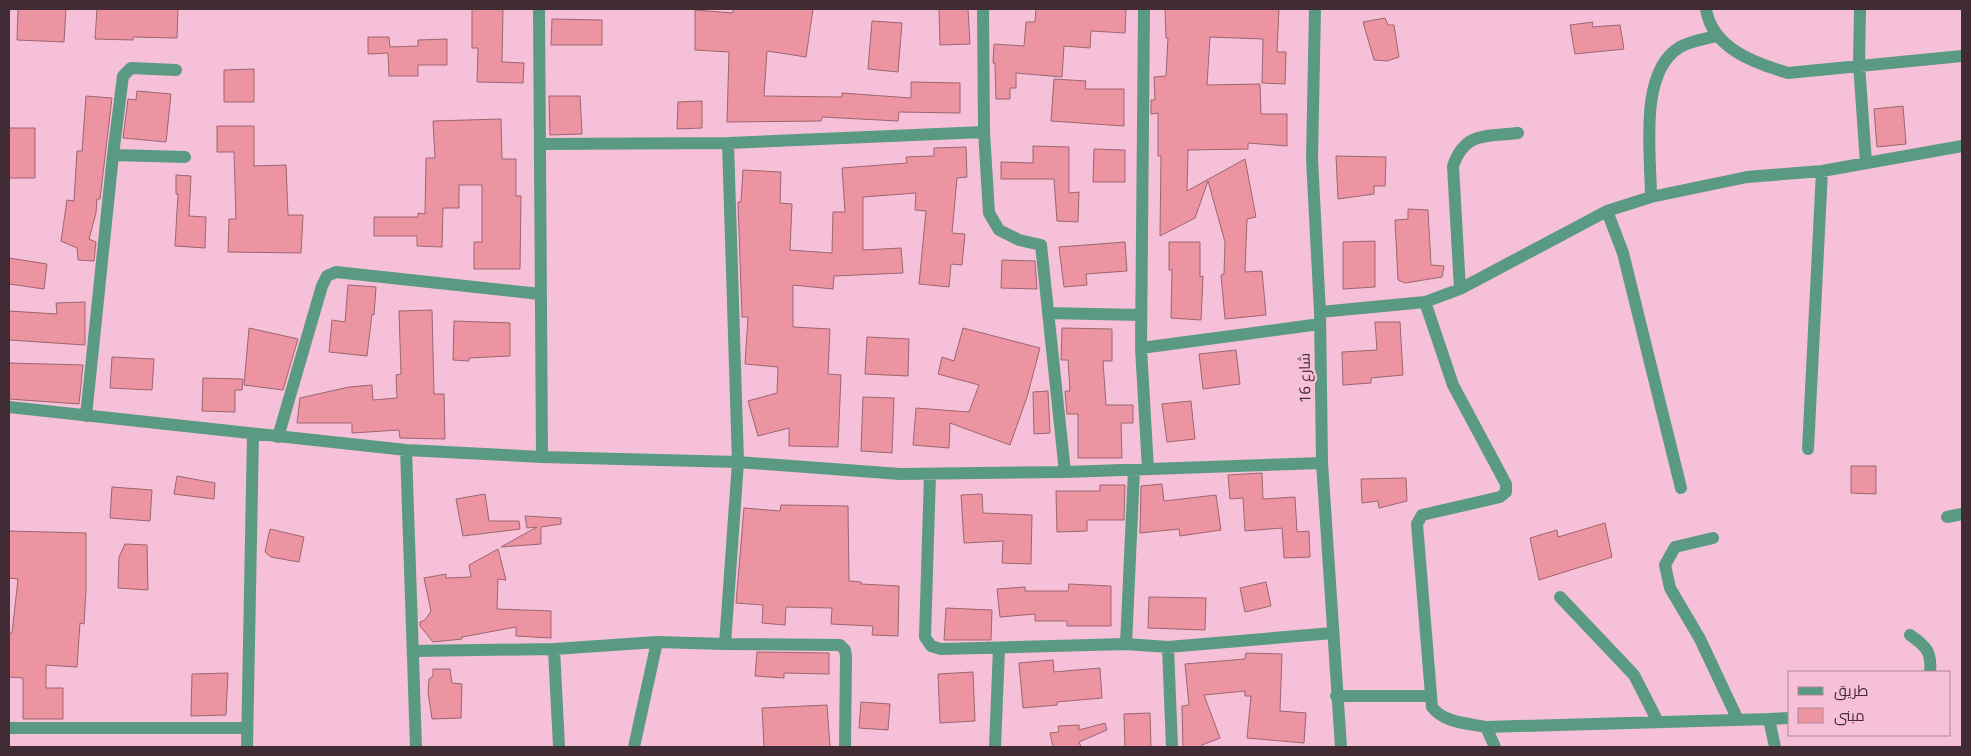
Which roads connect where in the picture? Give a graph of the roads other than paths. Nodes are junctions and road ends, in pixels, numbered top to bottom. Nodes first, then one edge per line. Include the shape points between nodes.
1 (539, 9) edge
2 (982, 9) edge
3 (1144, 9) edge
4 (1314, 9) edge
5 (1706, 9) edge
6 (1860, 9) edge
7 (1716, 36) junction
8 (1962, 56) edge
9 (1859, 64) junction
10 (176, 70) dead end
11 (984, 132) junction
12 (1518, 133) dead end
13 (728, 143) junction
14 (540, 144) junction
15 (1962, 146) edge
16 (113, 156) junction
17 (185, 157) dead end
18 (1866, 163) junction
19 (1822, 171) junction
20 (1651, 197) junction
21 (1607, 211) junction
22 (1460, 289) junction
23 (540, 294) junction
24 (1425, 302) junction
25 (1048, 313) junction
26 (1141, 315) junction
27 (1320, 318) junction
28 (1141, 348) junction
29 (9, 407) edge
30 (86, 416) junction
31 (253, 434) junction
32 (278, 437) junction
33 (1808, 449) dead end
34 (406, 450) junction
35 (542, 457) junction
36 (738, 462) junction
37 (1322, 462) junction
38 (1148, 468) junction
39 (1134, 470) junction
40 (1066, 472) junction
41 (930, 474) junction
42 (1681, 488) dead end
43 (1962, 514) edge
44 (1946, 517) dead end
45 (1713, 538) dead end
46 (1560, 597) dead end
47 (1333, 632) junction
48 (1910, 635) dead end
49 (657, 642) junction
50 (725, 644) junction
51 (1126, 644) junction
52 (1168, 647) junction
53 (999, 648) junction
54 (554, 649) junction
55 (413, 651) junction
56 (1930, 671) edge
57 (1336, 696) junction
58 (1431, 696) junction
59 (1788, 718) edge
60 (1738, 720) junction
61 (1769, 720) junction
62 (1658, 722) junction
63 (1486, 727) junction
64 (9, 728) edge
65 (247, 728) junction
66 (247, 747) edge
67 (416, 747) edge
68 (559, 747) edge
69 (634, 747) edge
70 (845, 747) edge
71 (995, 747) edge
72 (1172, 747) edge
73 (1341, 747) edge
74 (1495, 747) edge
75 (1775, 747) edge

1 - 14 street
2 - 11 street
3 - 26 street
4 - 27 street, شارع 16 via 1312,159
5 - 7 street via 1708,22
6 - 9 street
7 - 9 street via 1733,51 1788,73
7 - 20 street via 1680,47 1662,66 1654,81
8 - 9 street
9 - 18 street
10 - 16 street via 127,70 123,76
11 - 13 street
11 - 25 street via 989,213 999,230 1019,240 1041,244
12 - 22 street via 1474,138 1458,151 1453,166
13 - 14 street
13 - 36 street
14 - 23 street
15 - 18 street
16 - 17 street
16 - 30 street
18 - 19 street
19 - 20 street via 1747,178
19 - 33 street
20 - 21 street
21 - 22 street
21 - 42 street via 1623,253
22 - 24 street
23 - 32 street via 336,272 327,276
23 - 35 street
24 - 27 street
24 - 58 street via 1452,385 1506,484 1506,492 1500,497 1419,518
25 - 26 street
25 - 40 street
26 - 28 street
27 - 28 street
27 - 37 street, شارع 16
28 - 38 street
29 - 30 street
30 - 31 street
31 - 32 street
31 - 65 street
32 - 34 street
34 - 35 street
34 - 55 street
35 - 36 street
36 - 41 street
36 - 50 street
37 - 38 street
37 - 47 street, شارع 16
38 - 39 street
39 - 40 street
39 - 51 street
40 - 41 street
41 - 53 street via 925,637 931,646 940,650
43 - 44 street
45 - 60 street via 1675,546 1665,565 1670,588 1700,639
46 - 62 street via 1634,675
47 - 52 street
47 - 57 street, شارع 16
48 - 56 street via 1931,655
49 - 50 street
49 - 54 street
49 - 69 street
50 - 70 street via 840,645 846,656
51 - 52 street
51 - 53 street
52 - 72 street
53 - 71 street
54 - 55 street
54 - 68 street
55 - 67 street
57 - 58 street
57 - 73 street, شارع 16
58 - 63 street via 1432,707 1437,714
59 - 61 street
60 - 61 street
60 - 62 street
61 - 75 street
62 - 63 street
63 - 74 street
64 - 65 street
65 - 66 street

